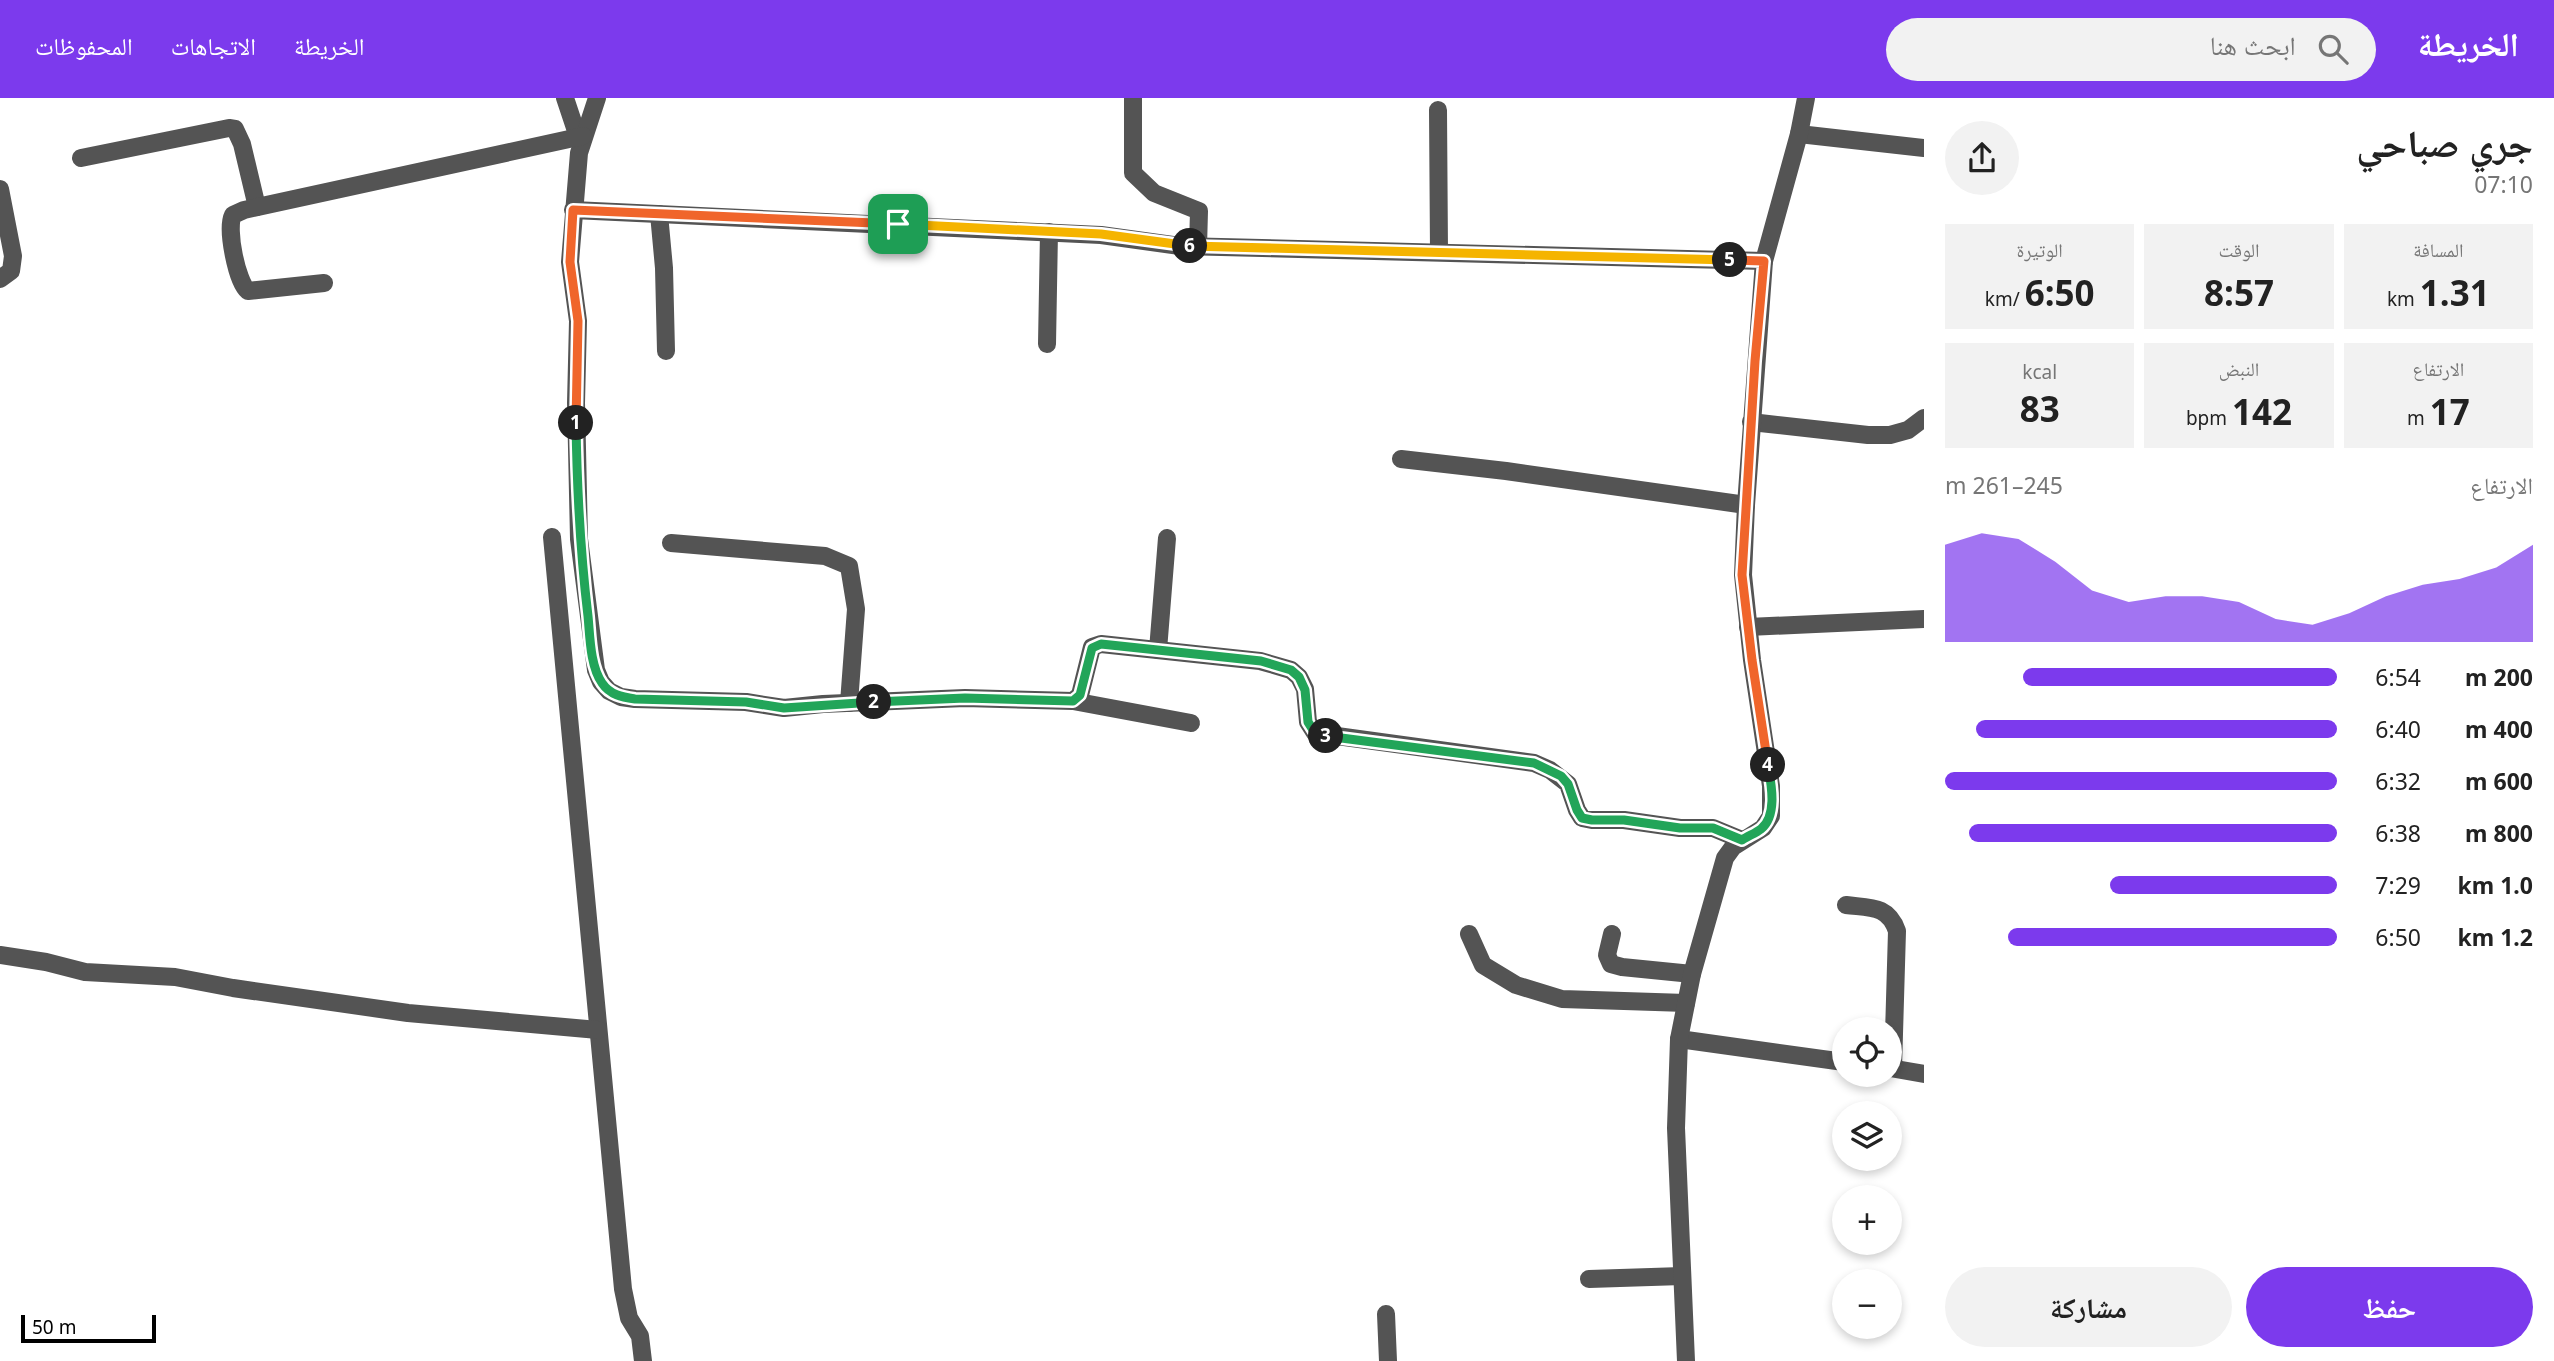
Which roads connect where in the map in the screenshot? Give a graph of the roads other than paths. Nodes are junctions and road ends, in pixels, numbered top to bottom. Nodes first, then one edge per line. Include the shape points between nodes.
1 (565, 98) edge
2 (597, 98) edge
3 (1133, 98) edge
4 (1806, 98) edge
5 (1438, 110) dead end
6 (1799, 134) junction
7 (581, 137) junction
8 (1924, 148) edge
9 (81, 158) dead end
10 (0, 190) edge
11 (257, 207) junction
12 (573, 210) junction
13 (659, 214) junction
14 (1049, 232) junction
15 (1198, 247) junction
16 (1439, 252) junction
17 (1764, 261) junction
18 (0, 279) edge
19 (324, 283) dead end
20 (1047, 344) dead end
21 (666, 351) dead end
22 (1924, 418) edge
23 (1751, 422) junction
24 (1401, 458) dead end
25 (1746, 505) junction
26 (552, 537) dead end
27 (1167, 538) dead end
28 (671, 543) dead end
29 (1924, 619) edge
30 (1748, 627) junction
31 (1158, 650) junction
32 (1073, 701) junction
33 (849, 703) junction
34 (1191, 723) dead end
35 (1742, 840) junction
36 (1846, 905) dead end
37 (1469, 934) dead end
38 (1612, 934) dead end
39 (0, 955) edge
40 (1692, 974) junction
41 (1686, 1003) junction
42 (1893, 1017) edge
43 (598, 1030) junction
44 (1679, 1039) junction
45 (1832, 1060) edge
46 (1902, 1070) edge
47 (1924, 1073) edge
48 (1682, 1276) junction
49 (1589, 1279) dead end
50 (1386, 1314) dead end
51 (643, 1361) edge
52 (1388, 1361) edge
53 (1686, 1361) edge

1 - 7 street
2 - 7 street
3 - 15 street via 1133,173 1154,193 1199,211
4 - 6 street
5 - 16 street
6 - 8 street
6 - 17 street
7 - 11 street
7 - 12 street
9 - 11 street via 235,129
10 - 18 street via 13,256 11,271
11 - 19 street via 237,212 230,220 244,288 261,292
12 - 13 street
12 - 33 street via 570,262 578,321 579,539 593,655 601,682 621,697 635,699 746,702 784,708
13 - 14 street
13 - 21 street
14 - 15 street
14 - 20 street
15 - 16 street
16 - 17 street
17 - 23 street
22 - 23 street via 1908,430 1890,435
23 - 25 street
24 - 25 street
25 - 30 street via 1742,575
26 - 43 street
27 - 31 street
28 - 33 street via 825,556 849,566 856,609
29 - 30 street
30 - 35 street via 1771,806 1763,828
31 - 32 street via 1101,644 1092,648 1080,695
31 - 35 street via 1261,661 1291,670 1305,690 1308,722 1321,735 1534,763 1568,784 1582,818 1713,828
32 - 33 street via 965,698
32 - 34 street
35 - 40 street via 1725,858
36 - 42 street via 1887,912 1893,919 1897,931
37 - 41 street via 1483,965 1516,985 1562,999
38 - 40 street via 1607,955 1611,964
39 - 43 street via 85,972 175,977 408,1013
40 - 41 street
41 - 44 street
43 - 51 street via 623,1289 629,1318 640,1336
44 - 45 street
44 - 48 street via 1676,1128
46 - 47 street
48 - 49 street
48 - 53 street
50 - 52 street

